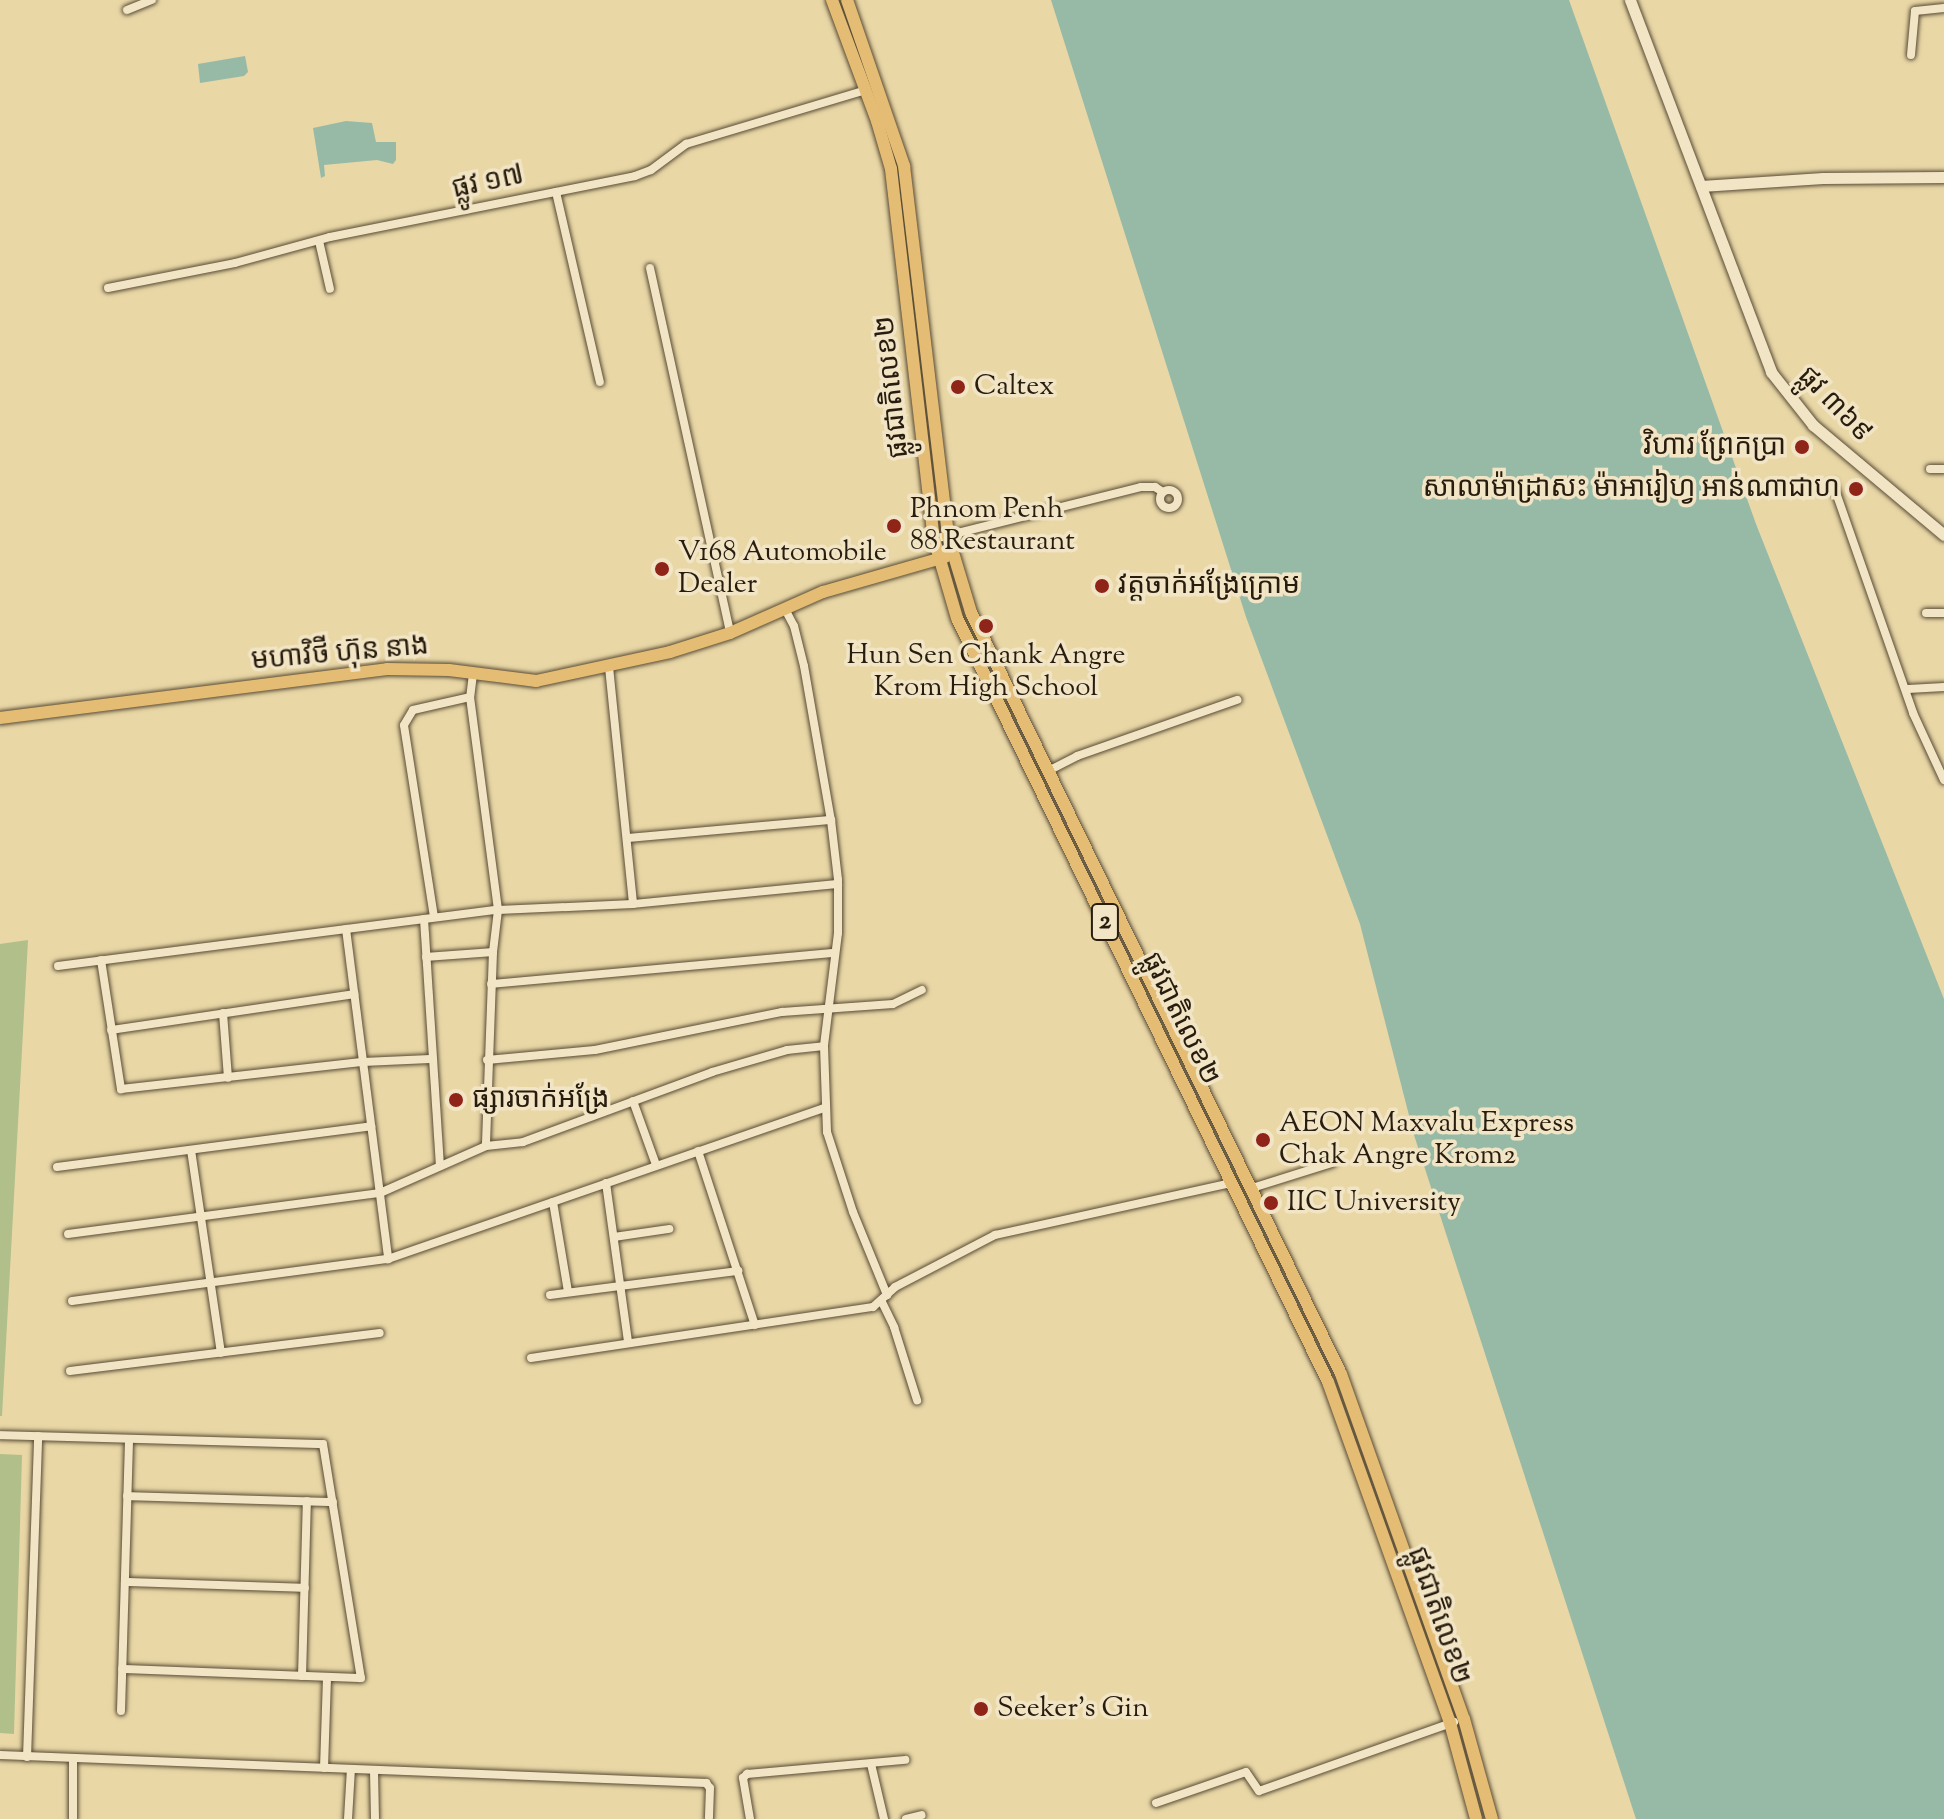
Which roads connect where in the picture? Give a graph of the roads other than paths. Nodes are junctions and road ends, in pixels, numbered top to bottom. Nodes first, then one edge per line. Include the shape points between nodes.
1 (152, 0) edge
2 (832, 0) edge
3 (847, 0) edge
4 (1630, 0) edge
5 (1944, 8) edge
6 (127, 10) dead end
7 (1911, 55) dead end
8 (866, 73) junction
9 (866, 90) junction
10 (1944, 177) edge
11 (1701, 186) junction
12 (556, 192) junction
13 (319, 241) junction
14 (650, 268) dead end
15 (108, 288) dead end
16 (330, 289) dead end
17 (600, 382) dead end
18 (1930, 469) dead end
19 (1944, 469) edge
20 (1833, 484) dead end
21 (1163, 492) dead end
22 (1944, 535) edge
23 (948, 536) junction
24 (934, 539) junction
25 (952, 554) junction
26 (938, 559) junction
27 (786, 611) junction
28 (1926, 613) dead end
29 (1944, 613) edge
30 (730, 633) junction
31 (609, 667) junction
32 (473, 674) junction
33 (1944, 687) edge
34 (1908, 689) junction
35 (470, 697) junction
36 (1237, 700) dead end
37 (0, 718) edge
38 (1048, 771) junction
39 (1944, 780) edge
40 (831, 820) junction
41 (629, 838) junction
42 (1102, 881) junction
43 (838, 884) junction
44 (1088, 887) junction
45 (633, 904) junction
46 (498, 910) junction
47 (434, 917) junction
48 (424, 919) junction
49 (346, 929) junction
50 (493, 952) junction
51 (834, 953) junction
52 (426, 957) junction
53 (101, 960) junction
54 (58, 966) dead end
55 (1151, 981) junction
56 (491, 984) junction
57 (1138, 987) junction
58 (922, 990) dead end
59 (354, 994) junction
60 (828, 1006) junction
61 (223, 1013) junction
62 (111, 1030) junction
63 (824, 1046) junction
64 (430, 1059) junction
65 (487, 1060) junction
66 (363, 1062) junction
67 (228, 1078) junction
68 (633, 1101) junction
69 (825, 1108) junction
70 (371, 1126) junction
71 (486, 1146) junction
72 (191, 1150) junction
73 (698, 1151) junction
74 (1332, 1163) dead end
75 (440, 1165) junction
76 (656, 1165) junction
77 (57, 1167) dead end
78 (606, 1183) junction
79 (1232, 1183) junction
80 (1252, 1188) junction
81 (380, 1193) junction
82 (553, 1202) junction
83 (200, 1215) junction
84 (669, 1229) dead end
85 (68, 1234) dead end
86 (614, 1237) junction
87 (388, 1259) junction
88 (738, 1271) junction
89 (210, 1284) junction
90 (620, 1285) junction
91 (568, 1292) junction
92 (550, 1295) dead end
93 (884, 1298) junction
94 (72, 1301) dead end
95 (755, 1325) junction
96 (380, 1333) dead end
97 (628, 1342) junction
98 (221, 1353) junction
99 (531, 1358) dead end
100 (70, 1371) dead end
101 (917, 1400) dead end
102 (0, 1435) edge
103 (38, 1436) junction
104 (129, 1439) junction
105 (127, 1496) junction
106 (307, 1501) junction
107 (333, 1502) junction
108 (125, 1582) junction
109 (305, 1588) junction
110 (122, 1669) junction
111 (302, 1676) junction
112 (327, 1677) junction
113 (121, 1711) dead end
114 (1464, 1719) junction
115 (1450, 1723) junction
116 (0, 1755) edge
117 (27, 1757) junction
118 (73, 1759) junction
119 (905, 1760) dead end
120 (871, 1764) junction
121 (324, 1768) junction
122 (351, 1769) junction
123 (374, 1771) junction
124 (1156, 1803) dead end
125 (922, 1815) dead end
126 (73, 1819) edge
127 (348, 1819) edge
128 (375, 1819) edge
129 (709, 1819) edge
130 (750, 1819) edge
131 (884, 1819) edge
132 (906, 1819) edge
133 (1476, 1819) edge
134 (1492, 1819) edge

1 - 6 street
2 - 8 main road, ផ្លូវជាតិលេខ២ / 2
3 - 8 main road, ផ្លូវជាតិលេខ២ / 2
4 - 11 main road, ផ្លូវ ៣៦៩
5 - 7 street via 1915,11
8 - 9 main road, ផ្លូវជាតិលេខ២ / 2
8 - 23 main road, ផ្លូវជាតិលេខ២ / 2 via 895,132 910,202
9 - 12 street, ផ្លូវ ១៧ via 686,144 645,173
9 - 24 main road, ផ្លូវជាតិលេខ២ / 2 via 897,201
10 - 11 main road
11 - 22 main road, ផ្លូវ ៣៦៩ via 1760,347 1790,400 1838,448
12 - 13 street, ផ្លូវ ១៧
12 - 17 street
13 - 15 street, ផ្លូវ ១៧
13 - 16 street
14 - 30 street
18 - 19 street
20 - 34 street
21 - 23 street via 1141,487
23 - 24 street
23 - 25 main road, ផ្លូវជាតិលេខ២ / 2
24 - 26 main road, ផ្លូវជាតិលេខ២ / 2
25 - 26 main road, មហាវិថី ហ៊ុន នាង
25 - 38 main road, ផ្លូវជាតិលេខ២ / 2 via 979,630
26 - 27 main road, មហាវិថី ហ៊ុន នាង via 823,592
26 - 44 main road, ផ្លូវជាតិលេខ២ / 2 via 965,636
27 - 30 main road, មហាវិថី ហ៊ុន នាង
27 - 40 street via 804,666
28 - 29 street
30 - 31 main road, មហាវិថី ហ៊ុន នាង
31 - 32 main road, មហាវិថី ហ៊ុន នាង via 528,681
31 - 41 street
32 - 35 street
32 - 37 main road, មហាវិថី ហ៊ុន នាង via 378,669
33 - 34 street
34 - 39 street via 1913,713
35 - 46 street
35 - 47 street via 413,710 404,725
36 - 38 street
38 - 42 main road, ផ្លូវជាតិលេខ២ / 2
40 - 41 street
40 - 43 street
41 - 45 street
42 - 44 main road
42 - 55 main road, ផ្លូវជាតិលេខ២ / 2
43 - 45 street
43 - 51 street
44 - 57 main road, ផ្លូវជាតិលេខ២ / 2
45 - 46 street
46 - 47 street
46 - 50 street
47 - 48 street
48 - 49 street
48 - 52 street
49 - 53 street
49 - 59 street
50 - 52 street
50 - 56 street
51 - 56 street
51 - 60 street
52 - 64 street
53 - 54 street
53 - 62 street
55 - 57 main road
55 - 80 main road, ផ្លូវជាតិលេខ២ / 2
56 - 65 street
57 - 79 main road, ផ្លូវជាតិលេខ២ / 2
58 - 60 street via 893,1004
59 - 61 street
59 - 66 street
60 - 63 street
60 - 65 street via 595,1050
61 - 62 street
61 - 67 street
62 - 67 street via 121,1089
63 - 68 street via 727,1067
63 - 69 street
64 - 66 street
64 - 75 street
65 - 71 street
66 - 67 street
66 - 70 street
68 - 71 street via 523,1142
68 - 76 street
69 - 73 street
69 - 93 street via 834,1154
70 - 72 street
70 - 81 street
71 - 75 street
72 - 77 street
72 - 83 street
73 - 76 street
73 - 88 street
74 - 80 street
75 - 81 street
76 - 78 street
78 - 82 street
78 - 86 street
79 - 93 street via 995,1235 895,1287
79 - 115 main road, ផ្លូវជាតិលេខ២ / 2 via 1328,1382
80 - 114 main road, ផ្លូវជាតិលេខ២ / 2 via 1341,1374
81 - 83 street
81 - 87 street
82 - 87 street
82 - 91 street
83 - 85 street
83 - 89 street
84 - 86 street
86 - 90 street
87 - 89 street
88 - 90 street
88 - 95 street
89 - 94 street
89 - 98 street
90 - 91 street
90 - 97 street
91 - 92 street
93 - 95 street via 873,1307
93 - 101 street
95 - 97 street
96 - 98 street
97 - 99 street
98 - 100 street
102 - 103 street
103 - 104 street
103 - 117 street
104 - 105 street
104 - 107 street via 323,1444
105 - 106 street
105 - 108 street
106 - 107 street
106 - 109 street
107 - 112 street via 361,1678
108 - 109 street
108 - 110 street
109 - 111 street
110 - 111 street
110 - 113 street
111 - 112 street
112 - 121 street
114 - 115 street
114 - 134 main road, ផ្លូវជាតិលេខ២ / 2
115 - 124 street via 1259,1791 1246,1772
115 - 133 main road, ផ្លូវជាតិលេខ២ / 2
116 - 117 street
117 - 118 street
118 - 121 street
118 - 126 street
119 - 120 street
120 - 130 street via 747,1774 743,1778
120 - 131 street
121 - 122 street
122 - 123 street
122 - 127 street
123 - 128 street
123 - 129 street via 706,1783
125 - 132 street

